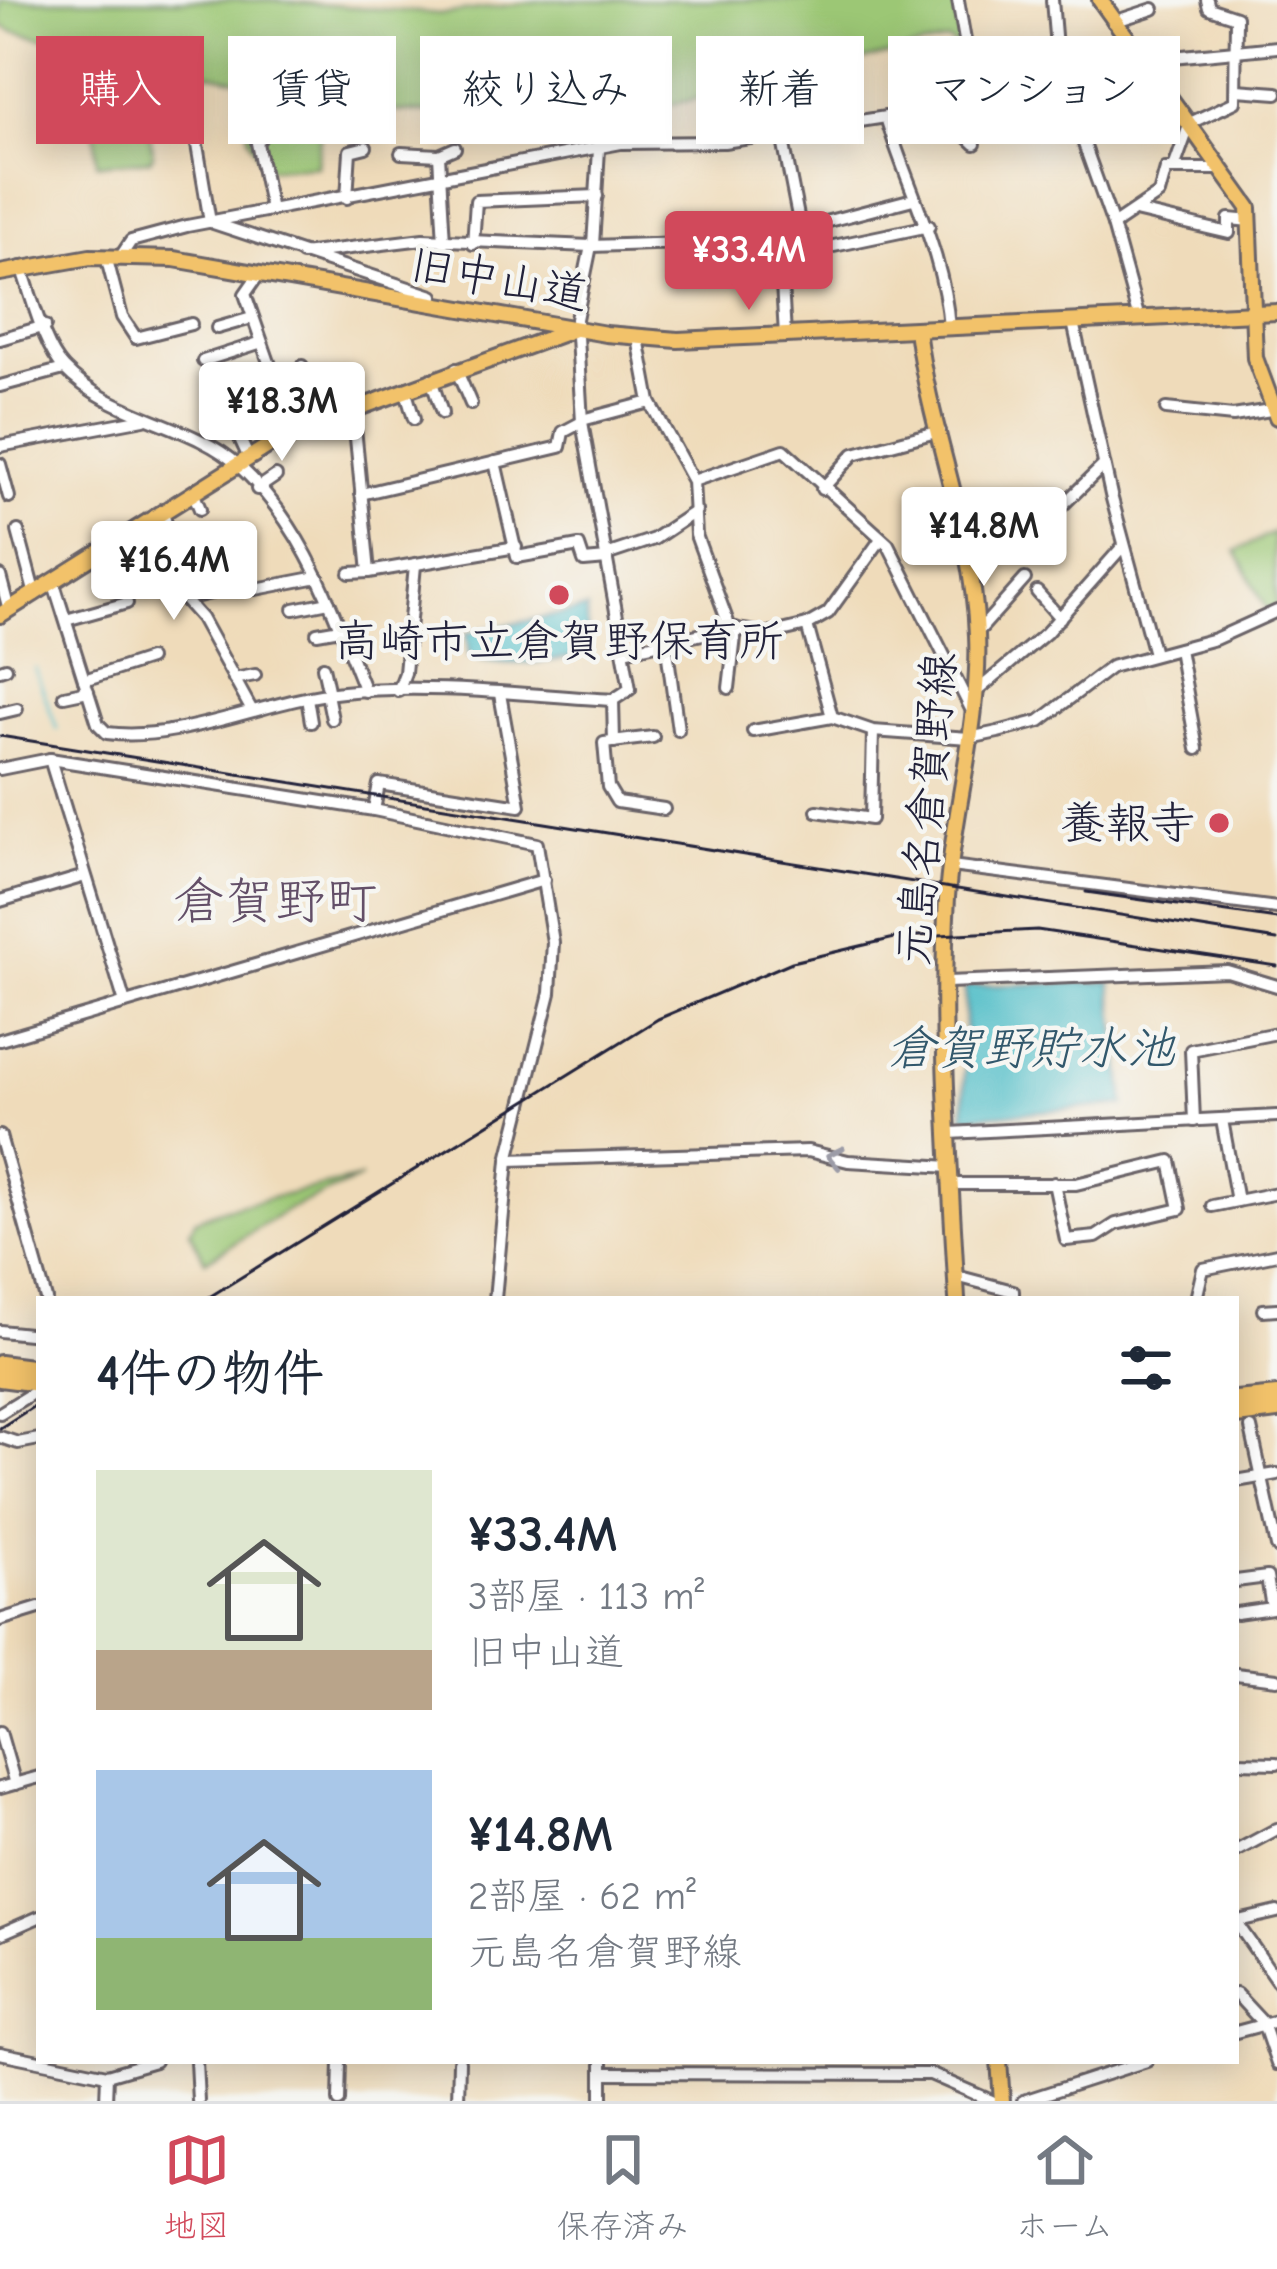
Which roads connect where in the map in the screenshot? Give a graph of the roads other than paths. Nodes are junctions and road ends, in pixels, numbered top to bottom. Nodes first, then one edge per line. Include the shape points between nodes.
1 (958, 0) edge
2 (1052, 0) edge
3 (1100, 0) edge
4 (1207, 0) edge
5 (1153, 9) dead end
6 (1113, 22) junction
7 (964, 36) edge
8 (1055, 36) edge
9 (1123, 36) edge
10 (1277, 46) edge
11 (1233, 52) junction
12 (1180, 57) edge
13 (1237, 90) junction
14 (1277, 93) edge
15 (1180, 110) edge
16 (886, 117) joint
17 (864, 121) edge
18 (1190, 123) junction
19 (696, 142) edge
20 (197, 144) edge
21 (257, 144) edge
22 (784, 144) edge
23 (1084, 144) edge
24 (366, 147) dead end
25 (455, 148) dead end
26 (599, 149) junction
27 (400, 153) dead end
28 (439, 154) junction
29 (1175, 165) junction
30 (1225, 170) junction
31 (441, 181) junction
32 (597, 196) junction
33 (346, 198) junction
34 (913, 199) junction
35 (271, 210) junction
36 (1139, 212) junction
37 (1251, 221) junction
38 (210, 222) junction
39 (1113, 225) junction
40 (929, 226) junction
41 (802, 229) junction
42 (778, 232) junction
43 (444, 242) junction
44 (473, 244) junction
45 (592, 246) junction
46 (302, 254) junction
47 (114, 256) junction
48 (21, 267) junction
49 (0, 273) edge
50 (259, 274) junction
51 (432, 304) junction
52 (1277, 313) edge
53 (1253, 314) junction
54 (252, 318) junction
55 (1139, 319) junction
56 (534, 320) junction
57 (1073, 322) junction
58 (191, 323) dead end
59 (45, 326) junction
60 (218, 328) dead end
61 (577, 328) junction
62 (950, 328) junction
63 (917, 330) junction
64 (785, 335) junction
65 (538, 338) junction
66 (638, 338) junction
67 (0, 339) edge
68 (259, 343) junction
69 (203, 361) dead end
70 (302, 366) dead end
71 (64, 369) junction
72 (456, 369) junction
73 (431, 379) junction
74 (0, 386) edge
75 (405, 389) junction
76 (251, 393) dead end
77 (222, 400) dead end
78 (650, 402) junction
79 (471, 404) dead end
80 (353, 407) junction
81 (1166, 409) dead end
82 (1276, 412) edge
83 (442, 413) dead end
84 (144, 419) junction
85 (414, 419) dead end
86 (320, 420) junction
87 (582, 422) junction
88 (940, 430) junction
89 (286, 434) junction
90 (272, 442) junction
91 (0, 446) edge
92 (242, 460) junction
93 (495, 462) junction
94 (0, 464) edge
95 (1104, 465) junction
96 (276, 476) dead end
97 (694, 481) junction
98 (256, 489) junction
99 (822, 489) junction
100 (194, 493) junction
101 (361, 494) junction
102 (9, 497) dead end
103 (200, 509) dead end
104 (696, 511) junction
105 (163, 513) junction
106 (19, 531) dead end
107 (1036, 531) dead end
108 (881, 538) junction
109 (1124, 545) junction
110 (516, 547) junction
111 (204, 552) dead end
112 (606, 557) junction
113 (177, 559) junction
114 (415, 566) junction
115 (369, 572) junction
116 (350, 573) dead end
117 (0, 576) edge
118 (317, 577) junction
119 (1025, 579) dead end
120 (54, 584) junction
121 (256, 589) dead end
122 (1037, 592) dead end
123 (211, 593) dead end
124 (35, 596) junction
125 (184, 599) junction
126 (329, 602) junction
127 (127, 603) dead end
128 (294, 609) dead end
129 (1277, 611) edge
130 (5, 612) edge
131 (1060, 618) junction
132 (66, 620) junction
133 (807, 625) junction
134 (340, 628) junction
135 (733, 628) junction
136 (317, 633) dead end
137 (977, 633) junction
138 (666, 641) junction
139 (1179, 649) junction
140 (624, 651) junction
141 (1154, 655) junction
142 (149, 659) dead end
143 (323, 667) dead end
144 (255, 675) dead end
145 (234, 680) junction
146 (86, 685) junction
147 (729, 688) dead end
148 (365, 691) junction
149 (398, 691) junction
150 (976, 692) junction
151 (328, 694) junction
152 (500, 694) junction
153 (64, 696) dead end
154 (307, 698) junction
155 (613, 700) junction
156 (17, 709) dead end
157 (251, 709) junction
158 (0, 713) edge
159 (974, 715) junction
160 (832, 717) junction
161 (332, 719) dead end
162 (311, 722) dead end
163 (678, 730) dead end
164 (753, 731) dead end
165 (873, 731) junction
166 (653, 737) dead end
167 (969, 738) junction
168 (614, 742) junction
169 (1197, 749) dead end
170 (50, 759) junction
171 (0, 769) edge
172 (664, 809) dead end
173 (374, 810) junction
174 (818, 811) dead end
175 (950, 866) junction
176 (85, 876) junction
177 (544, 880) junction
178 (0, 901) edge
179 (1277, 908) edge
180 (947, 982) junction
181 (1277, 986) edge
182 (124, 1003) junction
183 (1277, 1033) edge
184 (0, 1040) edge
185 (1277, 1116) edge
186 (1222, 1120) junction
187 (1194, 1121) junction
188 (950, 1133) junction
189 (0, 1136) edge
190 (508, 1160) junction
191 (951, 1166) junction
192 (1054, 1183) junction
193 (950, 1184) junction
194 (1277, 1193) edge
195 (1238, 1201) junction
196 (1212, 1206) dead end
197 (1277, 1255) edge
198 (956, 1276) junction
199 (45, 1296) edge
200 (495, 1296) edge
201 (958, 1296) edge
202 (1013, 1296) edge
203 (1197, 1296) edge
204 (1277, 1309) edge
205 (1263, 1310) dead end
206 (0, 1330) edge
207 (36, 1335) edge
208 (0, 1364) edge
209 (36, 1369) edge
210 (0, 1378) edge
211 (36, 1385) edge
212 (36, 1386) edge
213 (1277, 1396) edge
214 (1239, 1400) edge
215 (1277, 1410) edge
216 (0, 1413) edge
217 (1239, 1415) edge
218 (1251, 1428) dead end
219 (0, 1437) edge
220 (36, 1440) edge
221 (1277, 1474) edge
222 (1258, 1477) junction
223 (1239, 1480) edge
224 (1277, 1547) edge
225 (1239, 1581) edge
226 (36, 1609) edge
227 (1239, 1613) edge
228 (0, 1620) edge
229 (1239, 1674) edge
230 (1277, 1679) edge
231 (0, 1732) edge
232 (1239, 1762) edge
233 (1277, 1763) edge
234 (36, 1778) edge
235 (15, 1784) junction
236 (0, 1788) edge
237 (1277, 1829) edge
238 (1239, 1849) edge
239 (1277, 1912) edge
240 (36, 1918) edge
241 (1239, 1921) edge
242 (1239, 1924) edge
243 (0, 1934) edge
244 (1271, 1964) edge
245 (1277, 1981) edge
246 (1239, 1997) edge
247 (1277, 2021) edge
248 (1263, 2024) junction
249 (1239, 2031) edge
250 (0, 2053) edge
251 (36, 2060) edge
252 (54, 2064) edge
253 (145, 2064) edge
254 (196, 2064) edge
255 (340, 2064) edge
256 (459, 2064) edge
257 (999, 2064) edge
258 (1138, 2064) edge
259 (1277, 2064) edge
260 (602, 2067) edge
261 (107, 2075) junction
262 (106, 2101) edge
263 (197, 2101) edge
264 (339, 2101) edge
265 (458, 2101) edge
266 (602, 2101) edge
267 (992, 2101) edge
268 (1002, 2101) edge
269 (1023, 2101) edge

1 - 7 street
2 - 8 street
3 - 6 main road
4 - 11 street via 1209,8 1236,16
5 - 6 street
6 - 9 main road
10 - 11 street
11 - 12 street
11 - 13 street
13 - 14 street
13 - 18 street via 1235,102
15 - 18 main road
16 - 17 street
16 - 34 street
18 - 29 street
18 - 30 main road
19 - 26 street
20 - 38 street
21 - 35 street
22 - 41 street
23 - 39 street
24 - 33 street via 350,151
25 - 28 street
26 - 31 street
26 - 32 street
27 - 28 street
28 - 31 street
29 - 30 street
29 - 36 street
30 - 37 main road
31 - 33 street
31 - 43 street
32 - 44 street via 476,201
32 - 45 street
33 - 35 street
34 - 40 street
34 - 41 street
35 - 38 street
36 - 37 street via 1228,233 1229,219
36 - 39 street
37 - 53 main road
38 - 46 street
38 - 47 street via 131,241
39 - 55 street
40 - 41 street via 805,252
40 - 62 street
41 - 42 street
42 - 45 street
42 - 64 street
43 - 44 street
43 - 46 street via 387,240
44 - 45 street
45 - 61 street
46 - 51 street via 433,296
47 - 48 main road, 旧中山道
47 - 50 main road, 旧中山道
47 - 58 street via 122,317 136,338
48 - 49 main road, 旧中山道
48 - 59 street
50 - 51 main road, 旧中山道
50 - 54 street via 244,294
51 - 56 main road, 旧中山道
52 - 53 main road, 旧中山道
53 - 55 main road, 旧中山道
53 - 82 main road via 1257,368
54 - 60 street
54 - 68 street
55 - 57 main road, 旧中山道
56 - 61 main road, 旧中山道
56 - 65 main road
57 - 62 main road, 旧中山道
57 - 95 street
59 - 67 street
59 - 71 street
61 - 65 main road
61 - 66 main road, 旧中山道
61 - 87 street
62 - 63 main road, 旧中山道
63 - 64 main road, 旧中山道
63 - 88 main road, 元島名倉賀野線
64 - 66 main road, 旧中山道
65 - 72 main road
66 - 78 street
68 - 69 street
68 - 89 street via 285,408
70 - 86 street
71 - 74 street
71 - 84 street
72 - 73 main road
72 - 79 street
73 - 75 main road
73 - 83 street
75 - 80 main road
75 - 85 street
76 - 90 street
77 - 92 street
78 - 87 street
78 - 97 street
80 - 86 main road
80 - 101 street
81 - 82 street
84 - 91 street
84 - 92 street
86 - 89 main road
87 - 93 street via 563,432 560,447
87 - 112 street
88 - 99 street via 854,454
88 - 137 main road, 元島名倉賀野線
89 - 90 main road
90 - 92 main road
92 - 98 street
92 - 100 main road
93 - 101 street
93 - 110 street
94 - 102 street
95 - 107 street
95 - 109 street
96 - 98 street
97 - 99 street via 780,449
97 - 104 street
98 - 118 street via 304,543
99 - 108 street
100 - 103 street
100 - 105 main road
101 - 115 street
104 - 112 street
104 - 135 street via 705,565
105 - 113 street
105 - 120 main road
106 - 124 street
108 - 133 street via 828,613
108 - 159 street
109 - 131 street
109 - 141 street
110 - 112 street via 517,557 579,546 584,561
110 - 114 street
111 - 113 street
112 - 140 street
113 - 125 street
114 - 115 street
114 - 149 street
115 - 116 street
117 - 130 street
118 - 121 street
118 - 126 street
119 - 137 street
120 - 124 main road
120 - 132 street
122 - 131 street
123 - 125 street
124 - 130 main road
125 - 145 street
126 - 128 street
126 - 134 street
127 - 132 street
129 - 139 street
131 - 150 street
132 - 146 street
133 - 135 street via 769,634
133 - 160 street
134 - 136 street
134 - 148 street
135 - 138 street
135 - 147 street
137 - 150 main road, 元島名倉賀野線
138 - 140 street
138 - 163 street
139 - 141 street
139 - 169 street
140 - 155 street via 630,689
141 - 167 street via 1111,667 1040,722
142 - 146 street
143 - 151 street
144 - 145 street
145 - 157 street
146 - 153 street
146 - 157 street via 101,730 140,737
148 - 149 street
148 - 151 street
149 - 152 street
150 - 159 main road, 元島名倉賀野線
151 - 154 street
151 - 161 street
152 - 155 street
152 - 173 street via 520,806 379,784
154 - 157 street
154 - 162 street
155 - 168 street
156 - 158 street
159 - 167 main road, 元島名倉賀野線
160 - 164 street
160 - 165 street
165 - 167 street
165 - 174 street via 872,819
166 - 168 street
167 - 175 main road, 元島名倉賀野線
168 - 172 street via 604,743 611,798
170 - 171 street
170 - 173 street
170 - 176 street
173 - 177 street via 537,844
175 - 179 street
175 - 180 main road, 元島名倉賀野線
176 - 178 street
176 - 182 street
177 - 182 street
177 - 190 street via 550,993
180 - 181 street via 1227,970
180 - 188 main road, 元島名倉賀野線
182 - 184 street
183 - 187 street via 1192,1049
185 - 186 street
186 - 187 street
186 - 195 street
187 - 188 street
188 - 191 main road, 元島名倉賀野線
189 - 199 street
191 -> 190 street via 808,1151
190 - 200 street
191 - 193 main road, 元島名倉賀野線
192 - 192 street via 1170,1161 1180,1209 1066,1240
192 - 193 street
193 - 198 main road, 元島名倉賀野線
194 - 195 street
195 - 196 street
197 - 203 street via 1203,1269
198 - 201 main road, 元島名倉賀野線
198 - 202 street via 991,1281
204 - 205 street
206 - 207 street
208 - 209 highway
210 - 211 highway
212 - 216 street
213 - 214 highway
215 - 217 highway
218 - 222 street
219 - 220 street
221 - 222 street
222 - 223 street
222 - 224 street
225 - 227 street via 1268,1576 1272,1608
226 - 228 street
229 - 230 street
231 - 235 street
232 - 233 street
234 - 235 street
235 - 236 street
237 - 238 street
239 - 241 street
240 - 243 street
242 - 244 street
244 - 245 street
246 - 248 street
247 - 248 street
248 - 249 street
248 - 259 street
250 - 251 street
252 - 261 street
253 - 261 street
254 - 263 street
255 - 264 street
256 - 265 street
257 - 268 main road
258 - 269 street
260 - 266 street
260 - 267 street via 929,2074
261 - 262 street

